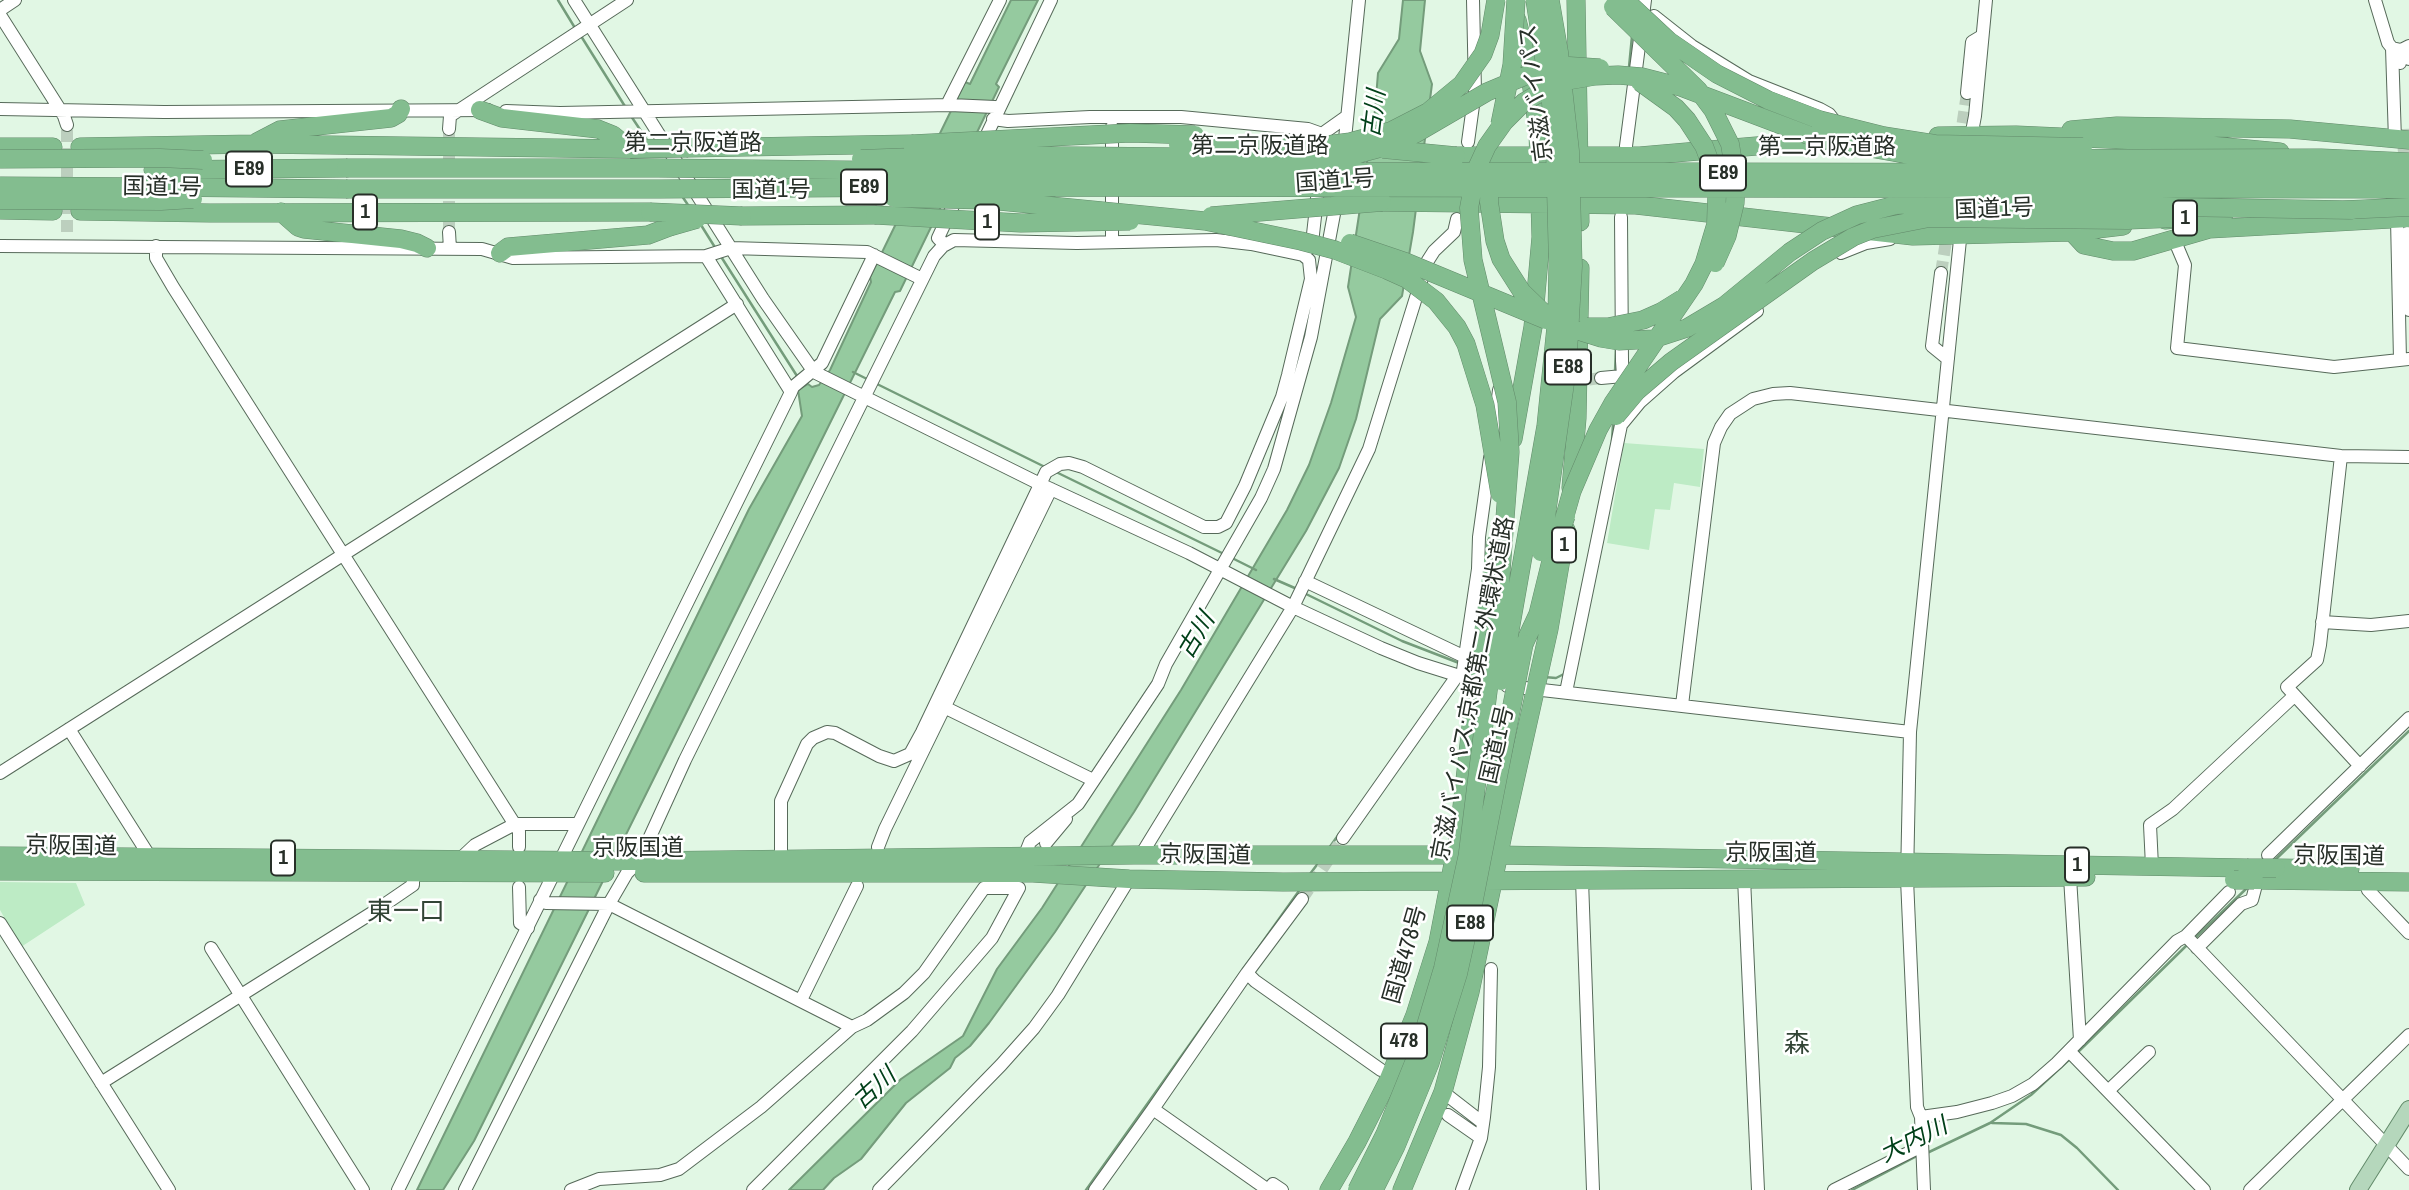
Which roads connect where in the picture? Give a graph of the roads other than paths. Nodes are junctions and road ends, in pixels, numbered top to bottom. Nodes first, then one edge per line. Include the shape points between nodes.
1 (15, 0) edge
2 (574, 0) edge
3 (627, 0) edge
4 (1000, 0) edge
5 (1051, 0) edge
6 (1359, 0) edge
7 (1473, 0) edge
8 (1496, 0) edge
9 (1513, 0) edge
10 (1535, 0) edge
11 (1550, 0) edge
12 (1576, 0) edge
13 (1607, 0) edge
14 (1625, 0) edge
15 (1986, 0) edge
16 (2375, 0) edge
17 (1644, 3) edge
18 (0, 10) edge
19 (0, 15) edge
20 (582, 29) junction
21 (1982, 36) junction
22 (2402, 51) edge
23 (1967, 93) tunnel mouth
24 (949, 105) junction
25 (0, 109) edge
26 (75, 109) junction
27 (401, 109) junction
28 (438, 109) junction
29 (60, 110) junction
30 (460, 110) junction
31 (480, 110) junction
32 (643, 111) junction
33 (995, 112) junction
34 (1112, 117) junction
35 (1346, 117) junction
36 (1322, 134) junction
37 (1971, 135) junction
38 (2016, 135) junction
39 (2402, 137) edge
40 (1848, 138) junction
41 (1274, 140) junction
42 (1468, 142) dead end
43 (254, 144) junction
44 (1626, 146) dead end
45 (0, 147) edge
46 (631, 149) junction
47 (968, 155) junction
48 (1540, 157) junction
49 (1580, 157) junction
50 (2321, 158) junction
51 (0, 159) edge
52 (2409, 159) edge
53 (346, 168) junction
54 (658, 168) junction
55 (0, 171) edge
56 (2409, 173) edge
57 (153, 178) junction
58 (1562, 180) junction
59 (0, 186) edge
60 (346, 189) junction
61 (2409, 189) edge
62 (660, 190) junction
63 (0, 200) edge
64 (989, 200) junction
65 (1541, 202) junction
66 (1580, 203) junction
67 (0, 210) edge
68 (2353, 210) junction
69 (281, 212) junction
70 (2406, 215) edge
71 (735, 216) junction
72 (1621, 217) dead end
73 (1457, 219) dead end
74 (1817, 226) junction
75 (66, 232) tunnel mouth
76 (449, 232) tunnel mouth
77 (2072, 232) junction
78 (1913, 236) junction
79 (1960, 236) junction
80 (2174, 239) junction
81 (1112, 242) junction
82 (944, 245) junction
83 (0, 246) edge
84 (67, 246) junction
85 (156, 246) junction
86 (427, 248) junction
87 (728, 248) junction
88 (450, 249) junction
89 (1307, 250) junction
90 (500, 253) junction
91 (708, 255) junction
92 (875, 256) junction
93 (1325, 267) junction
94 (1941, 273) tunnel mouth
95 (922, 279) junction
96 (737, 304) junction
97 (2409, 309) edge
98 (2400, 323) junction
99 (1948, 359) junction
100 (2405, 359) edge
101 (815, 374) junction
102 (1623, 376) junction
103 (1601, 378) tunnel mouth
104 (1552, 384) dead end
105 (1527, 387) dead end
106 (792, 389) junction
107 (1504, 390) dead end
108 (865, 398) junction
109 (1640, 402) junction
110 (1943, 412) junction
111 (2341, 456) junction
112 (2409, 457) edge
113 (1046, 486) junction
114 (1562, 526) junction
115 (343, 554) junction
116 (1501, 569) junction
117 (1223, 570) junction
118 (1305, 581) junction
119 (1291, 605) junction
120 (2409, 621) edge
121 (2322, 622) junction
122 (1392, 624) junction
123 (1524, 644) junction
124 (1381, 648) junction
125 (1465, 657) junction
126 (1465, 678) junction
127 (1537, 689) junction
128 (1566, 692) junction
129 (2291, 692) junction
130 (1682, 705) junction
131 (944, 707) junction
132 (2409, 718) edge
133 (69, 729) junction
134 (1910, 732) junction
135 (2360, 766) junction
136 (0, 773) edge
137 (1093, 780) junction
138 (1078, 804) junction
139 (514, 824) junction
140 (578, 824) junction
141 (878, 846) dead end
142 (1345, 847) junction
143 (519, 848) dead end
144 (1044, 850) junction
145 (1138, 855) junction
146 (1498, 855) junction
147 (0, 856) edge
148 (150, 857) junction
149 (1461, 858) junction
150 (781, 859) junction
151 (459, 860) junction
152 (2272, 861) junction
153 (1028, 865) junction
154 (2152, 866) junction
155 (561, 867) junction
156 (627, 867) junction
157 (1907, 870) junction
158 (0, 871) edge
159 (2409, 871) edge
160 (413, 874) junction
161 (972, 874) junction
162 (2070, 877) junction
163 (1744, 878) junction
164 (1125, 879) junction
165 (1582, 880) junction
166 (2244, 880) junction
167 (1451, 881) junction
168 (1493, 881) junction
169 (2365, 881) junction
170 (2409, 882) edge
171 (857, 886) dead end
172 (519, 887) dead end
173 (984, 888) junction
174 (1014, 891) dead end
175 (1302, 898) tunnel mouth
176 (543, 901) junction
177 (606, 903) junction
178 (0, 923) edge
179 (528, 928) junction
180 (3, 932) edge
181 (2409, 933) edge
182 (2186, 936) junction
183 (986, 942) junction
184 (211, 948) dead end
185 (2197, 948) junction
186 (1491, 970) dead end
187 (1247, 973) junction
188 (240, 995) junction
189 (801, 1000) junction
190 (852, 1027) junction
191 (2409, 1035) edge
192 (2080, 1040) junction
193 (2069, 1051) junction
194 (2149, 1052) dead end
195 (1384, 1076) junction
196 (101, 1083) junction
197 (2108, 1091) junction
198 (1437, 1092) junction
199 (2343, 1098) junction
200 (1153, 1109) junction
201 (2409, 1109) edge
202 (1919, 1112) junction
203 (1448, 1115) dead end
204 (1483, 1123) junction
205 (1481, 1138) junction
206 (2385, 1146) junction
207 (1922, 1148) junction
208 (2409, 1169) edge
209 (1349, 1186) edge
210 (580, 1188) edge
211 (169, 1190) edge
212 (363, 1190) edge
213 (398, 1190) edge
214 (465, 1190) edge
215 (753, 1190) edge
216 (879, 1190) edge
217 (1095, 1190) edge
218 (1268, 1190) edge
219 (1282, 1190) edge
220 (1329, 1190) edge
221 (1374, 1190) edge
222 (1386, 1190) edge
223 (1402, 1190) edge
224 (1462, 1190) edge
225 (1593, 1190) edge
226 (1758, 1190) edge
227 (1834, 1190) edge
228 (1924, 1190) edge
229 (2204, 1190) edge
230 (2250, 1190) edge
231 (2358, 1190) edge

1 - 18 street
2 - 20 street
3 - 20 street
4 - 24 street
5 - 33 street
6 - 35 street
7 - 42 street via 1475,91
8 - 47 highway, bridge via 1483,54 1462,84 1419,118 1370,138 1327,145 1136,145
9 - 48 highway, 国道1号 / 1, bridge via 1535,103
9 - 68 highway, bridge via 1512,65 1489,183 1494,241 1510,277 1534,306 1566,327 1601,338 1638,341 1687,328 1724,306 1814,236 1857,215 1896,205
10 - 58 highway, 京滋バイパス / E88, bridge
11 - 58 highway, 京滋バイパス / E88, bridge via 1565,99
12 - 49 highway, 国道1号 / 1
13 - 64 highway, bridge via 1698,90 1723,128 1734,163 1735,203 1719,256 1696,289 1643,320 1608,327 1548,321 1373,250 1307,230 1227,214 1116,202
14 - 50 highway, bridge via 1669,41 1742,89 1852,129 1935,144 2127,147
15 - 21 street
16 - 22 street via 2388,43
17 - 40 street via 1692,46 1749,81 1829,114
17 - 44 street
19 - 29 street
20 - 30 street
20 - 32 street
21 - 23 street via 1972,42
21 - 37 street
22 - 39 street
24 - 32 street
24 - 33 street
25 - 29 street
26 - 27 street
26 - 29 street
26 - 29 street via 67,125
27 - 28 street
27 - 43 highway via 390,118 280,130
28 - 30 street
28 - 30 street via 446,114 448,125 450,116
30 - 31 street
31 - 32 street
31 - 46 highway via 502,118 598,129
32 - 87 street
33 - 34 street via 1008,121
33 - 82 street via 938,238
34 - 36 street via 1193,118
34 - 81 street
35 - 36 street
35 - 93 street
36 - 89 street
37 - 38 highway, 国道1号
37 - 40 highway, 国道1号
37 - 79 street
38 - 39 highway via 2117,126 2290,129
38 - 52 highway, 国道1号
40 - 49 highway, 国道1号 via 1695,153
41 - 46 highway, 国道1号, bridge via 1130,133 912,144
41 - 48 highway, 国道1号, bridge via 1456,156
41 - 58 highway, bridge via 1452,177
43 - 45 highway, 国道1号
43 - 46 highway, 国道1号
47 - 54 highway, bridge
47 - 114 highway, bridge via 1336,156 1399,141 1503,85 1554,67 1599,68 1648,86 1676,108 1704,146 1717,193 1716,224 1694,284 1598,430
48 - 49 highway, 国道1号
48 - 58 highway, 国道1号 / 1
48 - 58 highway
49 - 58 highway, 国道1号 / 1
50 - 52 highway, bridge
50 - 116 highway, bridge via 1934,157 1808,135 1642,77 1595,76 1552,86 1524,102 1494,134 1476,170 1470,196 1471,250 1503,376 1510,426
51 - 53 highway, bridge via 160,158
53 - 54 highway, 第二京阪道路 / E89, bridge
53 - 57 highway, 第二京阪道路 / E89
54 - 56 highway, 第二京阪道路 / E89, bridge
55 - 57 highway
57 - 59 highway, bridge
57 - 60 highway, 第二京阪道路 / E89
58 - 65 highway, 国道1号 / 1
58 - 66 highway, 国道1号 / 1
58 - 66 highway via 1558,184
58 - 74 highway via 1670,183
58 - 123 highway, 京滋バイパス;京都第二外環状道路 / E88, bridge via 1573,266 1567,369 1552,489
58 - 149 highway, 京滋バイパス;京都第二外環状道路 / E88, bridge via 1557,317 1546,426
60 - 62 highway, 第二京阪道路 / E89, bridge
60 - 63 highway, bridge via 161,201
61 - 62 highway, 第二京阪道路 / E89, bridge
62 - 64 highway, bridge
64 - 116 highway, bridge via 1205,221 1256,231 1362,259 1424,291 1457,327 1480,384 1500,491
65 - 66 highway, 国道1号 / 1
65 - 71 highway, 国道1号 / 1, bridge via 1370,203 1099,223 875,215
65 - 126 highway, 国道1号 / 1 via 1534,316
66 - 74 highway, 国道1号 / 1 via 1692,209
66 - 127 highway, 国道1号 / 1 via 1573,469
67 - 69 highway, 国道1号 / 1
68 - 70 highway, bridge
68 - 114 highway, bridge via 2128,220 1941,217 1873,229 1794,274 1637,391 1594,450
69 - 71 highway, 国道1号 / 1, bridge
69 - 86 highway via 304,229 401,239
70 - 77 highway, 国道1号 / 1 via 2279,208
70 - 80 highway via 2209,229
70 - 97 street
70 - 98 street
71 - 90 highway, bridge via 692,219 648,234 508,247
72 - 102 street
73 - 118 street via 1454,232 1427,262 1368,449
74 - 78 highway, 国道1号 / 1
75 - 84 street
76 - 88 street
77 - 79 highway, 国道1号 / 1
77 - 80 highway via 2084,246 2113,251 2142,249
78 - 79 highway, 国道1号 / 1
78 - 109 street via 1850,248 1674,372
79 - 99 street
80 - 100 street via 2185,265 2178,348 2334,367
81 - 82 street via 954,240
81 - 89 street via 1216,240
82 - 95 street
83 - 84 street
84 - 85 street
85 - 86 street
85 - 115 street via 156,258 173,287
86 - 88 street
87 - 91 street
87 - 92 street via 867,252
87 - 101 street
88 - 90 street
89 - 93 street
89 - 113 street via 1311,279 1282,397 1226,523 1204,527 1069,463 1046,472
90 - 91 street via 513,258
91 - 96 street
92 - 95 street
92 - 101 street
93 - 117 street via 1311,337 1274,469
94 - 99 street via 1932,346
95 - 108 street
96 - 106 street
96 - 115 street
97 - 98 street
98 - 100 street
99 - 110 street
101 - 106 street
101 - 108 street
102 - 103 street
102 - 109 street
104 - 105 street
106 - 140 street
107 - 125 street via 1499,390
108 - 113 street
108 - 156 street
109 - 128 street via 1621,425
110 - 111 street
110 - 130 street via 1790,393 1753,399 1730,414 1712,452
110 - 134 street
111 - 112 street
111 - 121 street
113 - 117 street
113 - 131 street
113 - 150 street via 910,754 894,761 827,732 807,744 781,801
114 - 123 highway, bridge via 1538,614
115 - 133 street
115 - 139 street
116 - 149 highway, bridge via 1492,662
117 - 119 street
117 - 137 street via 1158,684
118 - 119 street
118 - 122 street
119 - 124 street
119 - 145 street
120 - 121 street via 2371,625
121 - 129 street via 2317,660
122 - 124 street
122 - 125 street
123 - 221 highway, 京滋バイパス;京都第二外環状道路 / E88, bridge via 1458,974 1430,1063
124 - 126 street
125 - 126 street
126 - 127 street
126 - 142 street via 1360,813
126 - 149 highway, 国道1号 / 1
127 - 128 street
127 - 146 highway, 国道1号 / 1
128 - 130 street
129 - 135 street
129 - 154 street via 2174,809 2150,825
130 - 134 street
131 - 137 street
131 - 141 street
132 - 135 street
133 - 136 street
133 - 148 street
134 - 157 street
135 - 152 street
137 - 138 street
138 - 144 street
138 - 153 street via 1030,842
139 - 140 street
139 - 143 street
139 - 151 street via 475,845
140 - 155 street
142 - 145 highway, 京阪国道 / 1
142 - 149 highway, 京阪国道 / 1
144 - 145 highway, 京阪国道 / 1
144 - 153 highway, 京阪国道 / 1
146 - 149 highway, 京阪国道 / 1
146 - 157 highway, 京阪国道 / 1
146 - 168 highway, 国道1号 / 1
147 - 148 highway, 京阪国道 / 1
148 - 151 highway, 京阪国道 / 1
149 - 167 highway, 国道1号 / 1
149 - 209 highway, 京滋バイパス;京都第二外環状道路 / E88, bridge via 1443,968 1417,1055 1385,1134
150 - 153 highway, 京阪国道 / 1
150 - 156 highway, 京阪国道 / 1
151 - 155 highway, 京阪国道 / 1
152 - 159 highway, 京阪国道 / 1
152 - 166 highway, 京阪国道 / 1, bridge
153 - 161 highway, 京阪国道 / 1
153 - 164 highway, 京阪国道 / 1
154 - 157 highway, 京阪国道 / 1
154 - 166 highway, 京阪国道 / 1
155 - 156 highway, 京阪国道 / 1
155 - 160 highway, 京阪国道 / 1
155 - 176 street
156 - 161 highway, 京阪国道 / 1
156 - 177 street
157 - 162 highway, 京阪国道 / 1
157 - 163 highway, 京阪国道 / 1
157 - 202 street
158 - 160 highway, 京阪国道 / 1
160 - 188 street via 412,885
161 - 173 street
162 - 166 highway, 京阪国道 / 1
162 - 192 street
163 - 165 highway, 京阪国道 / 1
163 - 226 street
164 - 167 highway, 京阪国道 / 1
164 - 216 street via 1034,1028
165 - 168 highway, 京阪国道 / 1
165 - 225 street
166 - 169 highway, 京阪国道 / 1
166 - 182 street
166 - 185 street via 2252,900 2241,904
167 - 168 highway, 京阪国道 / 1
167 - 195 highway, 国道478号 / 478 via 1428,976
168 - 198 highway, 478 via 1460,1032
169 - 170 highway, 京阪国道 / 1
169 - 181 street via 2368,890
171 - 189 street
172 - 179 street via 520,923
173 - 183 street via 1019,888
173 - 190 street via 923,973 888,1006
174 - 183 street via 986,934
175 - 187 street
176 - 177 street
176 - 179 street
177 - 189 street
177 - 214 street
178 - 180 street
179 - 213 street
180 - 196 street
182 - 185 street
182 - 192 street
183 - 215 street via 912,1031
184 - 188 street
185 - 199 street
186 - 204 street
187 - 195 street via 1350,1048 1350,1055
187 - 200 street
188 - 196 street
188 - 212 street
189 - 190 street
190 - 210 street via 761,1107 679,1169 660,1175 599,1179
191 - 199 street
192 - 193 street
193 - 197 street
193 - 202 street via 2012,1096 1957,1112
194 - 197 street
195 - 209 highway
195 - 220 highway, 国道478号 / 478 via 1362,1132
196 - 211 street
197 - 229 street
198 - 204 street
198 - 222 highway
198 - 223 highway
199 - 206 street
199 - 230 street
200 - 217 street
200 - 218 street
201 - 206 main road
202 - 207 street
203 - 205 street
204 - 205 street
205 - 224 street
206 - 208 street
206 - 231 main road
207 - 227 street
207 - 228 street
218 - 219 street via 1273,1184

